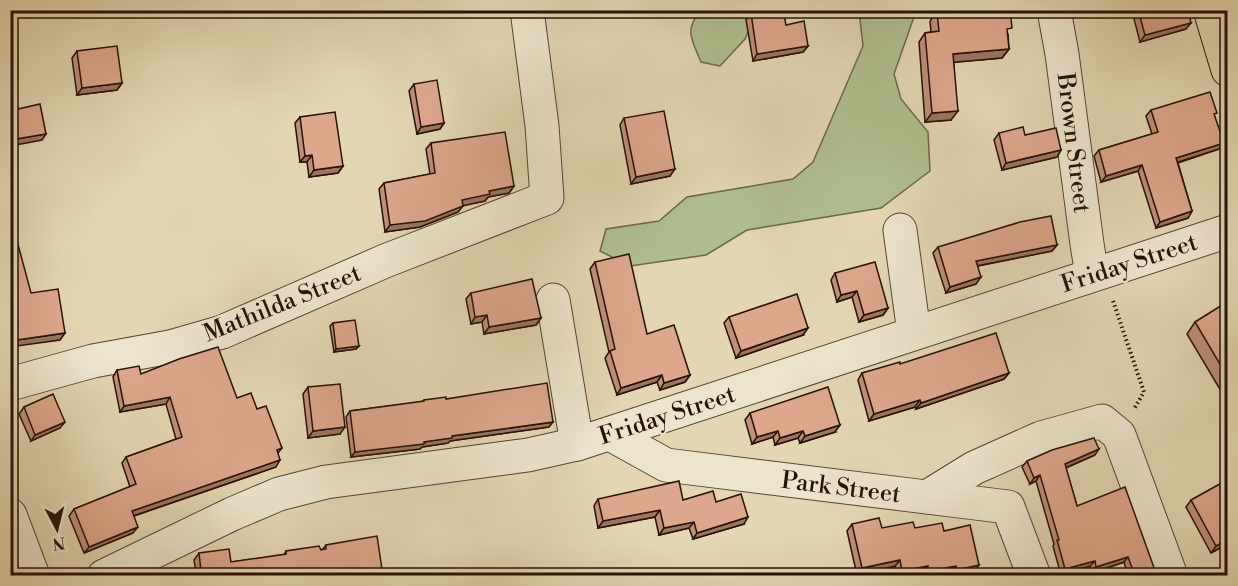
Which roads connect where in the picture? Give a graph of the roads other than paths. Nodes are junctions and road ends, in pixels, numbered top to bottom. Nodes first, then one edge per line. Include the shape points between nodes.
1 (527, 10) edge
2 (1054, 10) edge
3 (1210, 10) edge
4 (1227, 70) edge
5 (900, 230) dead end
6 (1227, 231) edge
7 (1098, 273) junction
8 (553, 300) dead end
9 (914, 333) junction
10 (10, 384) edge
11 (610, 434) junction
12 (577, 444) junction
13 (927, 497) junction
14 (10, 515) edge
15 (33, 576) edge
16 (104, 576) edge
17 (1034, 576) edge
18 (1171, 576) edge

1 - 10 street, Mathilda Street via 543,126 547,198 374,266 222,332
2 - 7 street, Brown Street via 1086,244
3 - 4 main road
5 - 9 street
6 - 7 street, Friday Street
7 - 9 street, Friday Street
8 - 12 street
9 - 11 street, Friday Street
11 - 12 street, Friday Street
11 - 13 street, Park Street via 666,465
12 - 16 street, Friday Street via 528,455 326,482 279,494
13 - 17 street, Park Street via 1008,507
13 - 18 street via 974,468 1041,438 1101,421 1119,435
14 - 15 street

